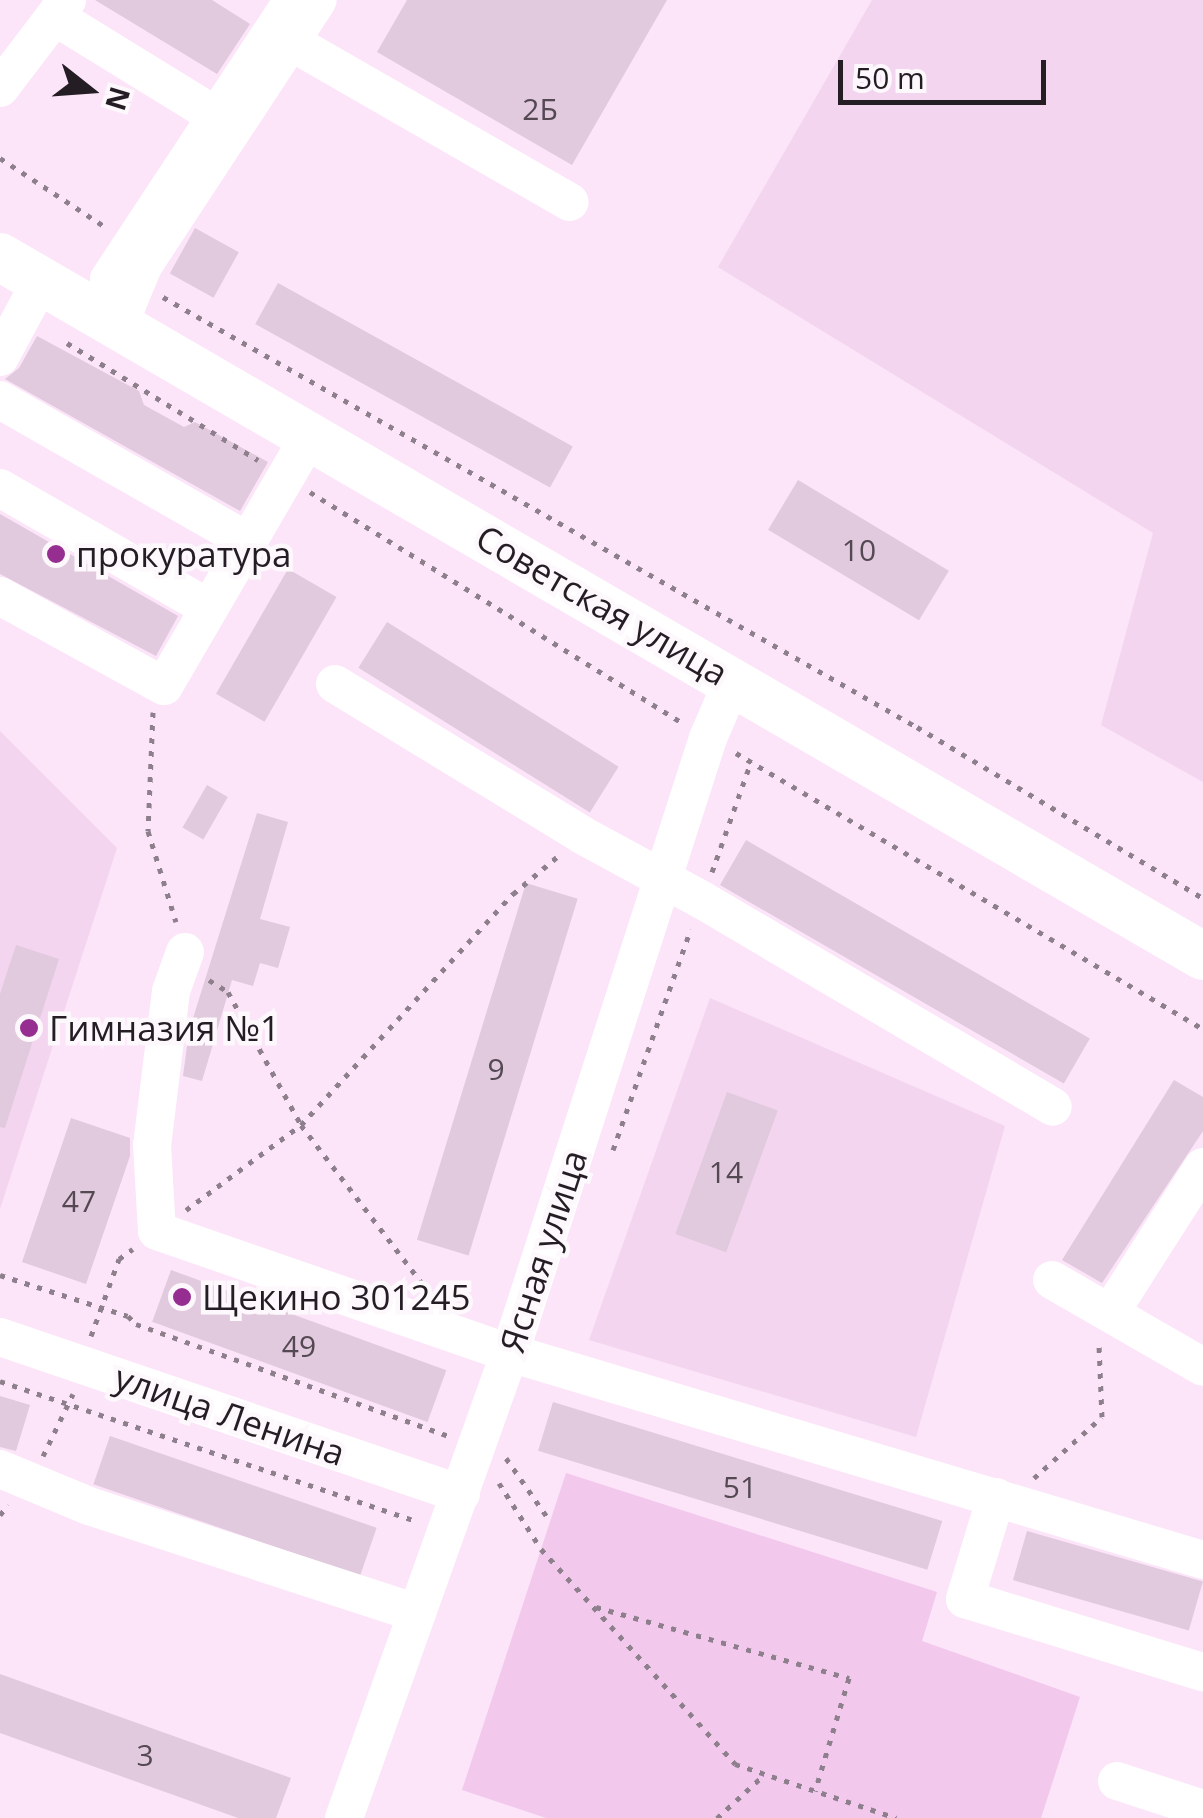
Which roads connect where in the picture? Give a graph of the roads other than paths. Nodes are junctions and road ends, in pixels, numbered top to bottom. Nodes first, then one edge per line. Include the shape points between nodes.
1 (294, 0) edge
2 (318, 0) edge
3 (62, 9) edge
4 (293, 44) junction
5 (0, 88) edge
6 (216, 116) junction
7 (568, 202) dead end
8 (136, 254) junction
9 (0, 256) edge
10 (32, 298) junction
11 (118, 328) junction
12 (0, 357) edge
13 (0, 400) edge
14 (310, 437) junction
15 (0, 488) edge
16 (247, 541) junction
17 (0, 596) edge
18 (209, 608) junction
19 (733, 680) junction
20 (335, 684) dead end
21 (664, 881) junction
22 (185, 952) road end
23 (1203, 956) edge
24 (1053, 1107) dead end
25 (1203, 1166) edge
26 (1052, 1280) dead end
27 (1104, 1310) junction
28 (0, 1336) edge
29 (510, 1354) junction
30 (1203, 1367) edge
31 (15, 1474) edge
32 (460, 1494) junction
33 (1002, 1499) junction
34 (1203, 1560) edge
35 (417, 1613) junction
36 (1203, 1672) edge
37 (1117, 1780) dead end
38 (1189, 1810) edge
39 (344, 1818) edge

1 - 6 street
2 - 4 street
3 - 5 street
3 - 6 street
4 - 7 street
4 - 8 street
6 - 8 street
8 - 11 street via 109,279
9 - 10 main road, Советская улица
10 - 11 main road, Советская улица
10 - 12 street
11 - 14 main road, Советская улица
13 - 16 street
14 - 16 street
14 - 19 main road, Советская улица
15 - 18 street
16 - 18 street
17 - 18 street via 164,686
19 - 21 street, Ясная улица
19 - 23 main road, Советская улица
20 - 21 street
21 - 24 street
21 - 29 street, Ясная улица
22 - 29 street via 171,991 152,1145 157,1231
25 - 27 street
26 - 27 street
27 - 30 street
28 - 32 street, улица Ленина
29 - 32 street, Ясная улица via 492,1459
29 - 33 street
31 - 35 street via 89,1506
32 - 35 street, Ясная улица
33 - 34 street
33 - 36 street via 964,1599
35 - 39 street, Ясная улица
37 - 38 street

